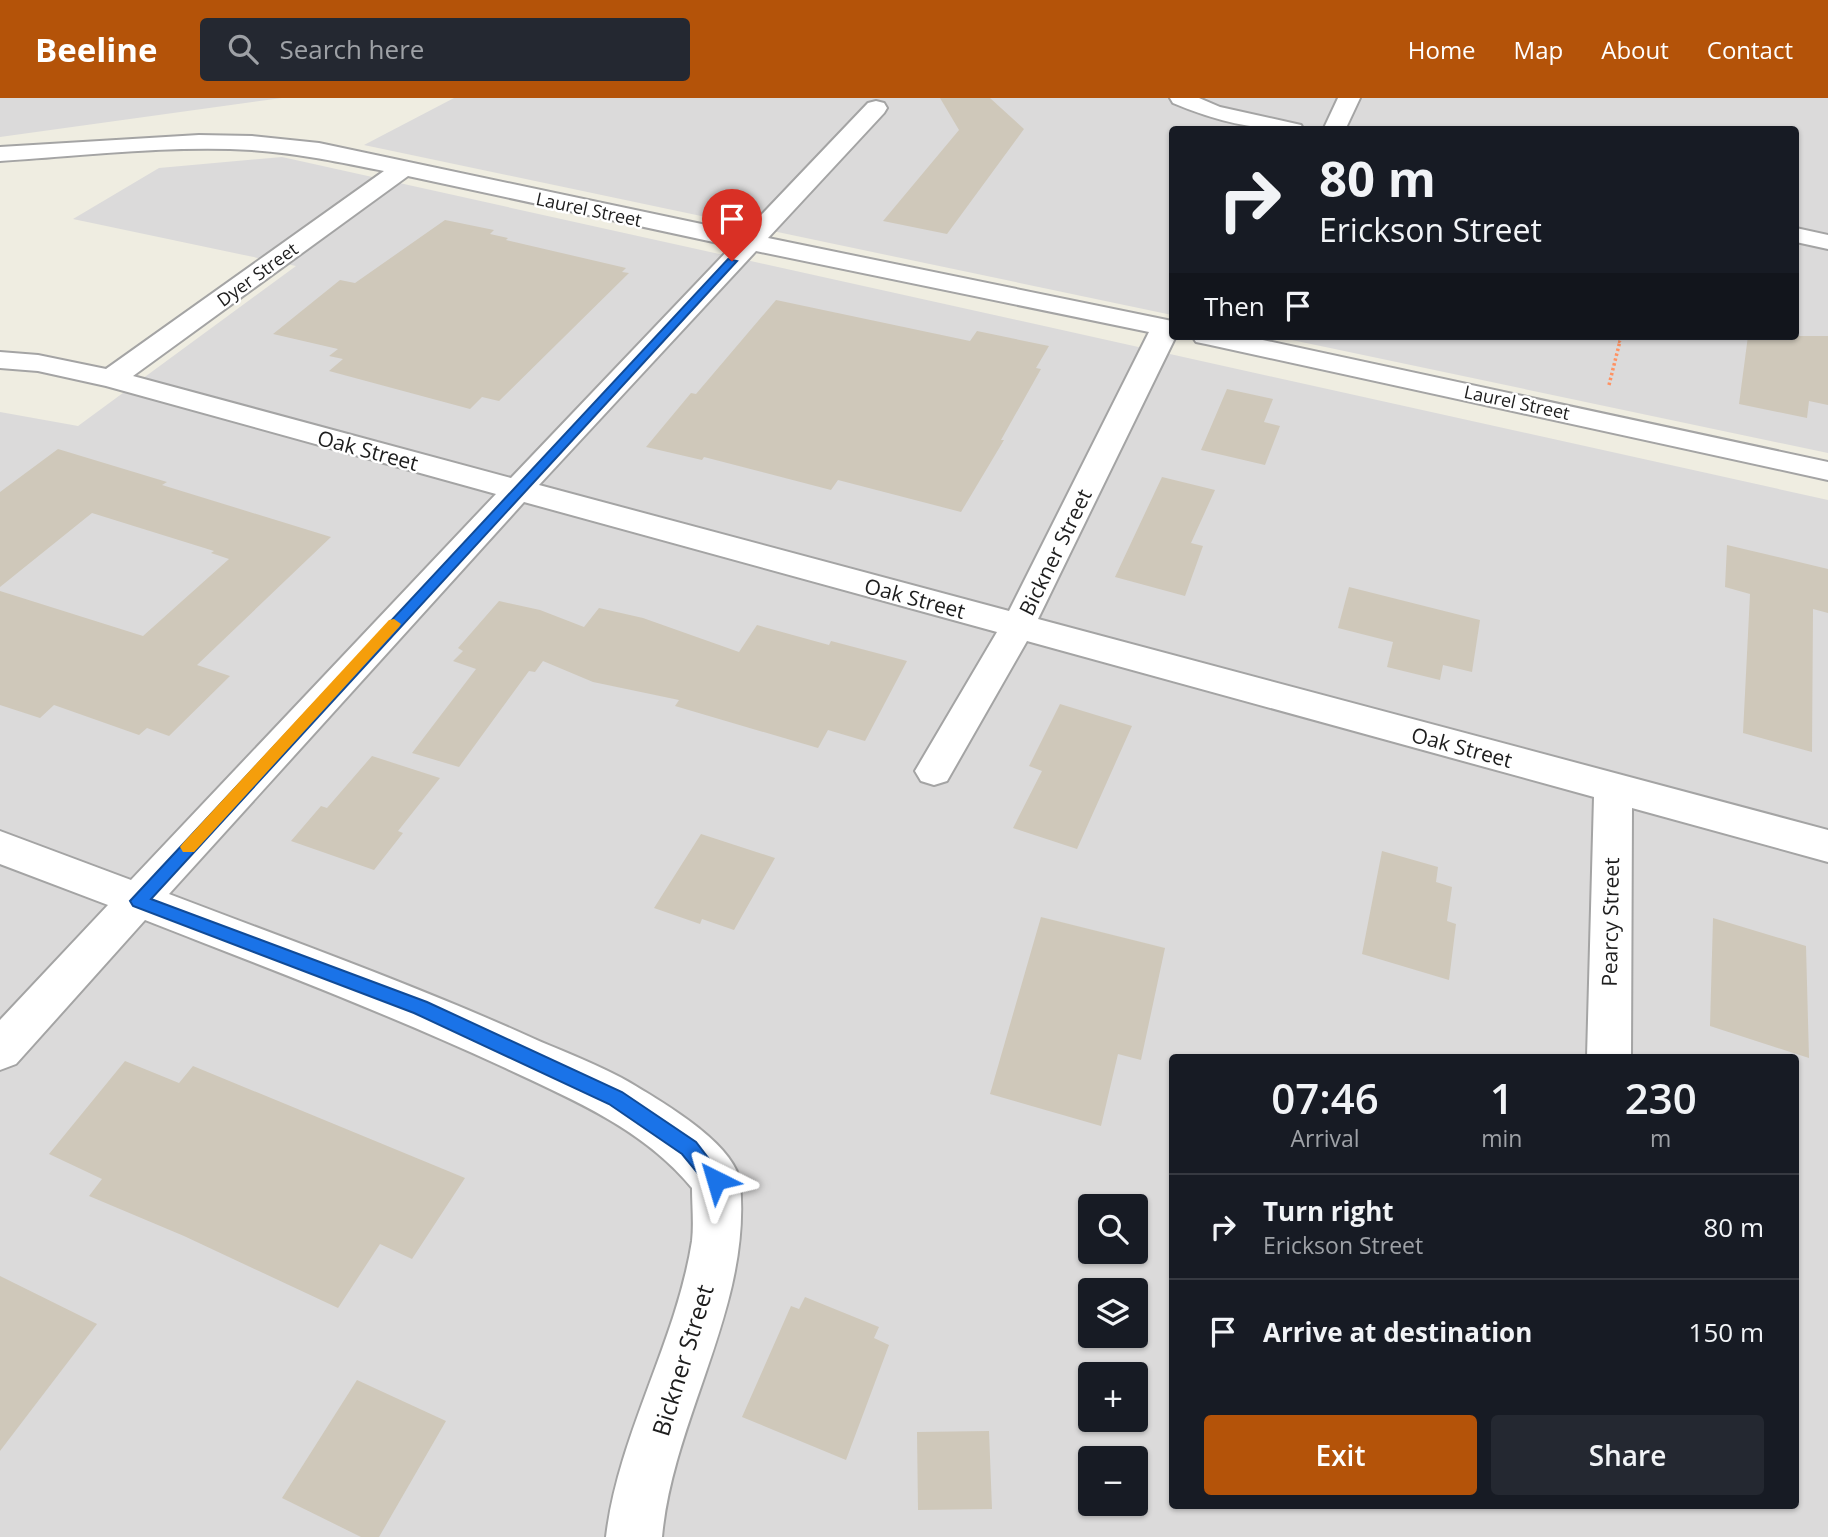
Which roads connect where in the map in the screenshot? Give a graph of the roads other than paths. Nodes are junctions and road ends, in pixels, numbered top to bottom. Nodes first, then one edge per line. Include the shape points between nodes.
1 (1181, 98) edge
2 (1349, 98) edge
3 (876, 108) dead end
4 (1275, 126) edge
5 (1336, 126) edge
6 (0, 154) edge
7 (404, 168) junction
8 (1799, 236) edge
9 (750, 242) junction
10 (1828, 242) edge
11 (1169, 328) edge
12 (1225, 340) edge
13 (0, 360) edge
14 (111, 380) junction
15 (1828, 471) edge
16 (516, 491) junction
17 (1018, 626) junction
18 (934, 771) dead end
19 (1613, 788) junction
20 (1828, 846) edge
21 (0, 847) edge
22 (139, 901) junction
23 (0, 1050) edge
24 (1609, 1054) edge
25 (634, 1537) edge

1 - 4 street via 1213,112
2 - 5 street
3 - 9 street
6 - 7 street, Laurel Street via 252,143 319,150
7 - 9 street, Laurel Street
7 - 14 street, Dyer Street
8 - 10 street
9 - 11 street, Laurel Street
9 - 16 street
11 - 17 street, Bickner Street
12 - 15 street, Laurel Street
13 - 14 street, Oak Street via 38,363
14 - 16 street, Oak Street
16 - 17 street, Oak Street
16 - 22 street
17 - 18 street, Bickner Street
17 - 19 street, Oak Street
19 - 20 street, Oak Street
19 - 24 street, Pearcy Street
21 - 22 street
22 - 23 street
22 - 25 street, Bickner Street via 420,1008 615,1098 689,1148 716,1180 716,1240 693,1335 638,1497

